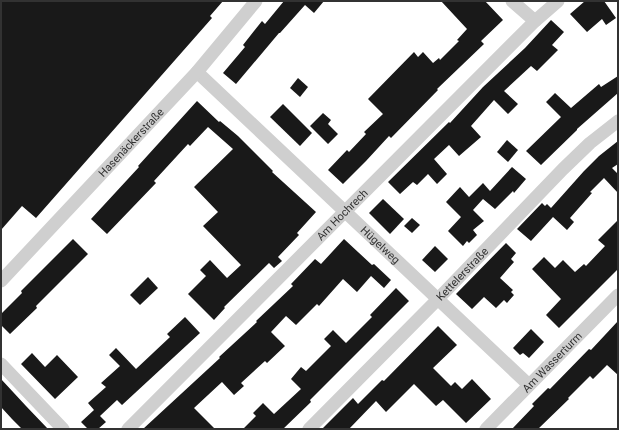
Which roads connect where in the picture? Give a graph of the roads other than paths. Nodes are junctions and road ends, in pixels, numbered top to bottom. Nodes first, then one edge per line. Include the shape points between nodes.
1 (256, 1) edge
2 (512, 1) edge
3 (558, 1) edge
4 (535, 22) junction
5 (197, 72) junction
6 (618, 121) edge
7 (346, 211) junction
8 (1, 281) edge
9 (618, 295) edge
10 (438, 300) junction
11 (1, 364) edge
12 (529, 385) junction
13 (63, 429) edge
14 (128, 429) edge
15 (309, 429) edge
16 (486, 429) edge

1 - 5 street, Hasenäckerstraße
2 - 4 street
3 - 4 street, Am Hochrech
4 - 7 street, Am Hochrech
5 - 7 street, Hügelweg
5 - 8 street, Hasenäckerstraße
6 - 10 street, Kettelerstraße via 563,169
7 - 10 street, Hügelweg
7 - 14 street, Am Hochrech
9 - 12 street, Am Wasserturm
10 - 12 street, Hügelweg
10 - 15 street, Kettelerstraße
11 - 13 street
12 - 16 street, Am Wasserturm

